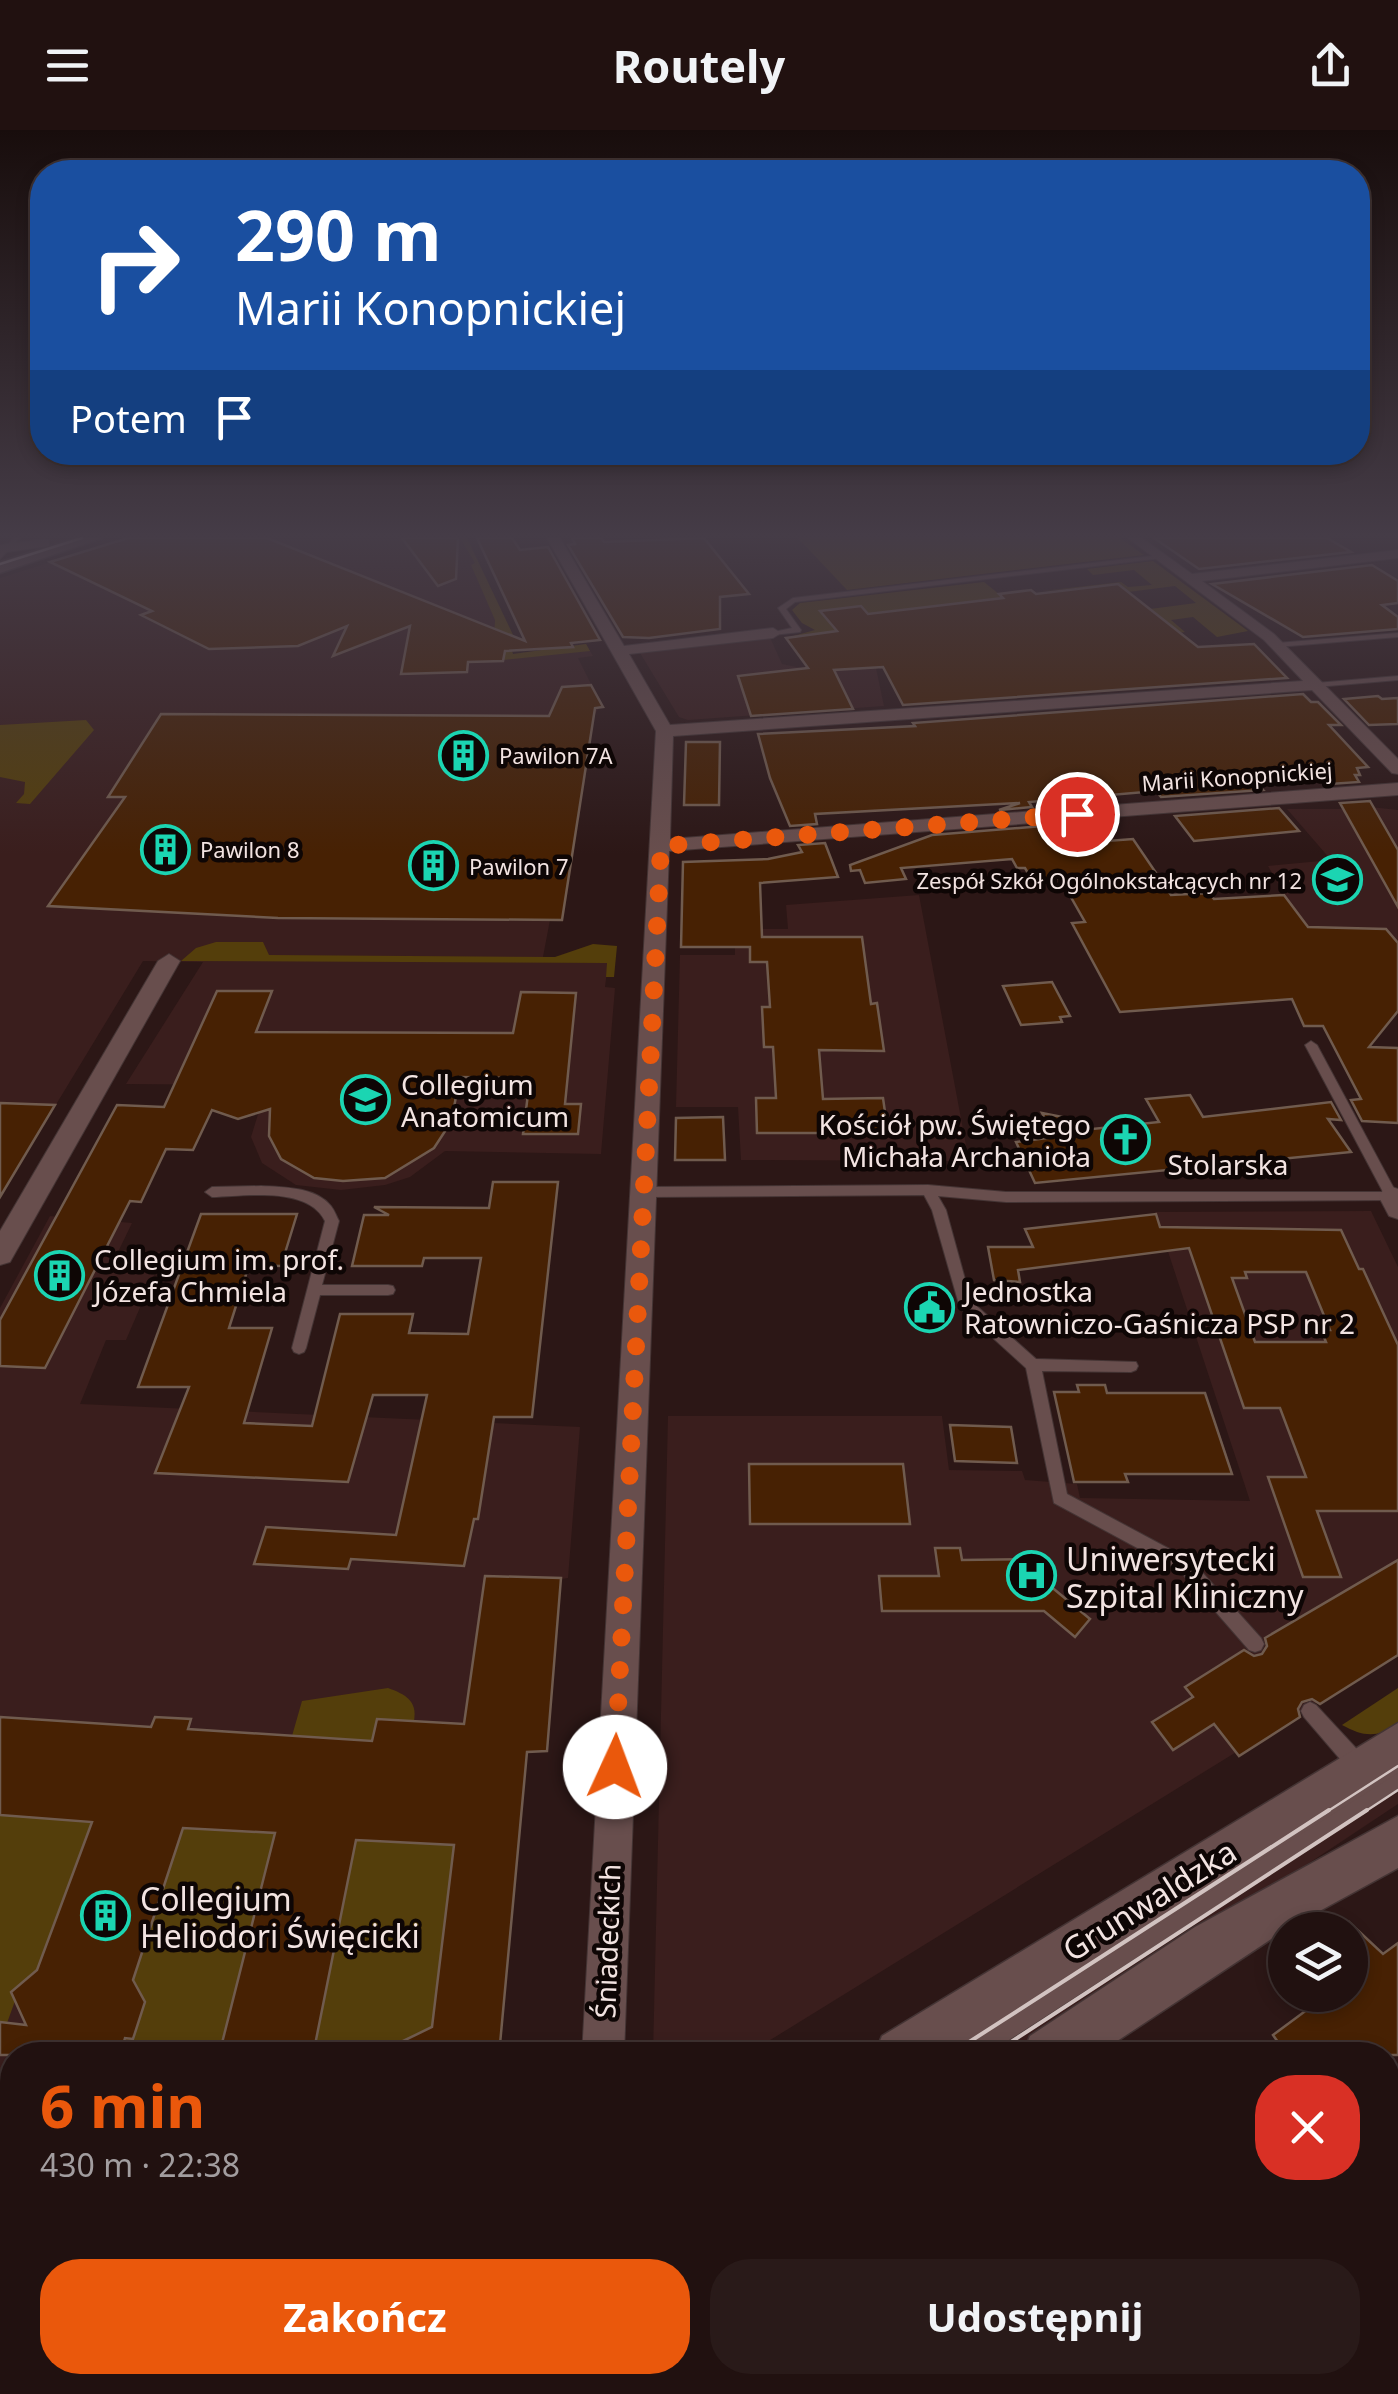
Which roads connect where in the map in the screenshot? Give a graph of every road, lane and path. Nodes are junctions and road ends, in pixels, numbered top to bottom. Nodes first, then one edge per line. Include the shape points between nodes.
1 (614, 644) edge
2 (681, 644) edge
3 (1294, 644) edge
4 (1278, 645) joint
5 (618, 651) junction
6 (1398, 678) edge
7 (1316, 685) junction
8 (664, 731) junction
9 (1398, 770) edge
10 (1398, 789) edge
11 (661, 846) junction
12 (169, 961) dead end
13 (1312, 1045) dead end
14 (928, 1190) junction
15 (212, 1192) dead end
16 (644, 1192) junction
17 (1395, 1203) edge
18 (0, 1256) edge
19 (314, 1290) junction
20 (388, 1290) dead end
21 (299, 1348) dead end
22 (1033, 1365) junction
23 (1131, 1366) dead end
24 (1255, 1644) dead end
25 (1310, 1710) dead end
26 (1386, 1765) edge
27 (1398, 1841) edge
28 (603, 2042) edge
29 (923, 2042) edge
30 (987, 2042) edge
31 (1068, 2042) edge

1 - 5 street
2 - 5 street
3 - 4 lane
4 - 7 street
5 - 8 street
6 - 7 lane
7 - 8 street
7 - 9 street
8 - 11 street, Śniadeckich
10 - 11 street, Marii Konopnickiej
11 - 16 street, Śniadeckich
12 - 18 street
13 - 17 lane, Stolarska
14 - 16 lane, Stolarska
14 - 17 lane, Stolarska
14 - 22 lane via 965,1304
15 - 19 lane via 290,1193 329,1210
16 - 28 street, Śniadeckich
19 - 20 lane
19 - 21 lane
22 - 23 lane
22 - 24 lane via 1060,1498 1186,1566
25 - 26 lane
26 - 29 street, Grunwaldzka
26 - 30 lane, Grunwaldzka
27 - 31 street via 1214,1944

